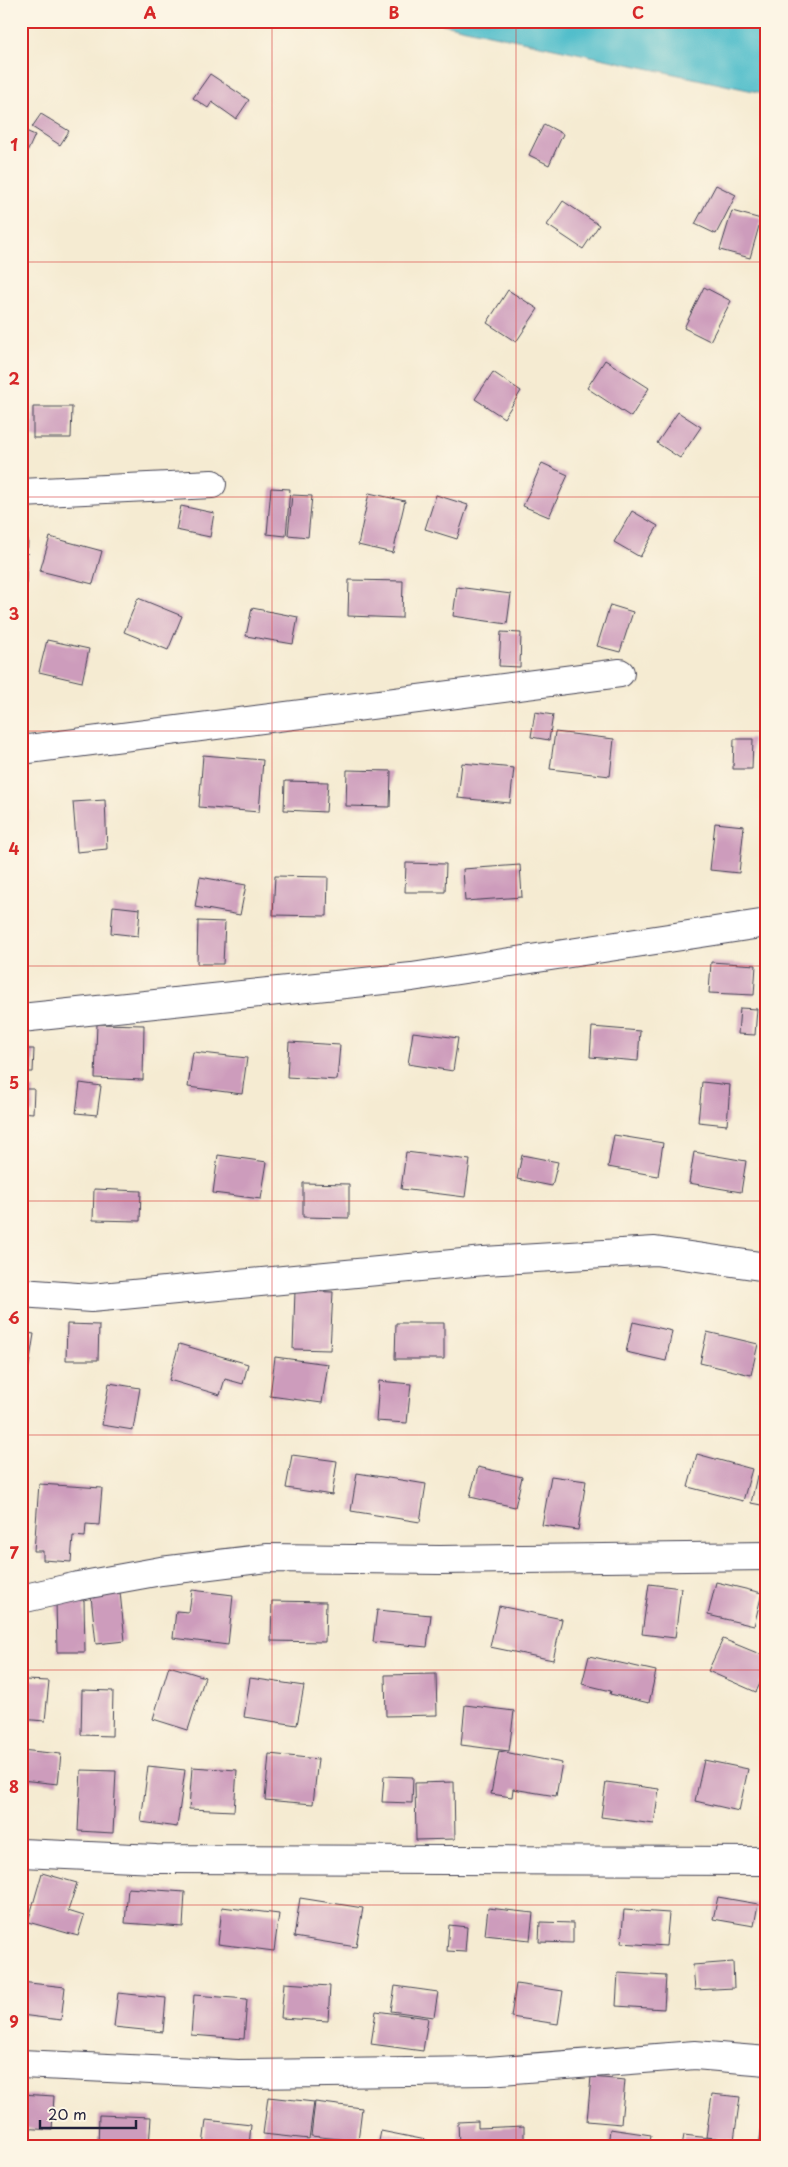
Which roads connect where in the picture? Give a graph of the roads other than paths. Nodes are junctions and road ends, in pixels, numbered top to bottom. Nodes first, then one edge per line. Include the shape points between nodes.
1 (212, 484) dead end
2 (21, 493) edge
3 (620, 673) dead end
4 (21, 750) edge
5 (767, 923) edge
6 (21, 1018) edge
7 (767, 1267) edge
8 (21, 1293) edge
9 (767, 1556) edge
10 (21, 1599) edge
11 (21, 1853) edge
12 (767, 1861) edge
13 (767, 2061) edge
14 (21, 2064) edge

1 - 2 street
3 - 4 street
5 - 6 street via 412,977
7 - 8 street via 655,1251 484,1261 91,1298
9 - 10 street via 440,1560 268,1558 161,1571
11 - 12 street via 166,1859
13 - 14 street via 695,2055 488,2071 238,2074

